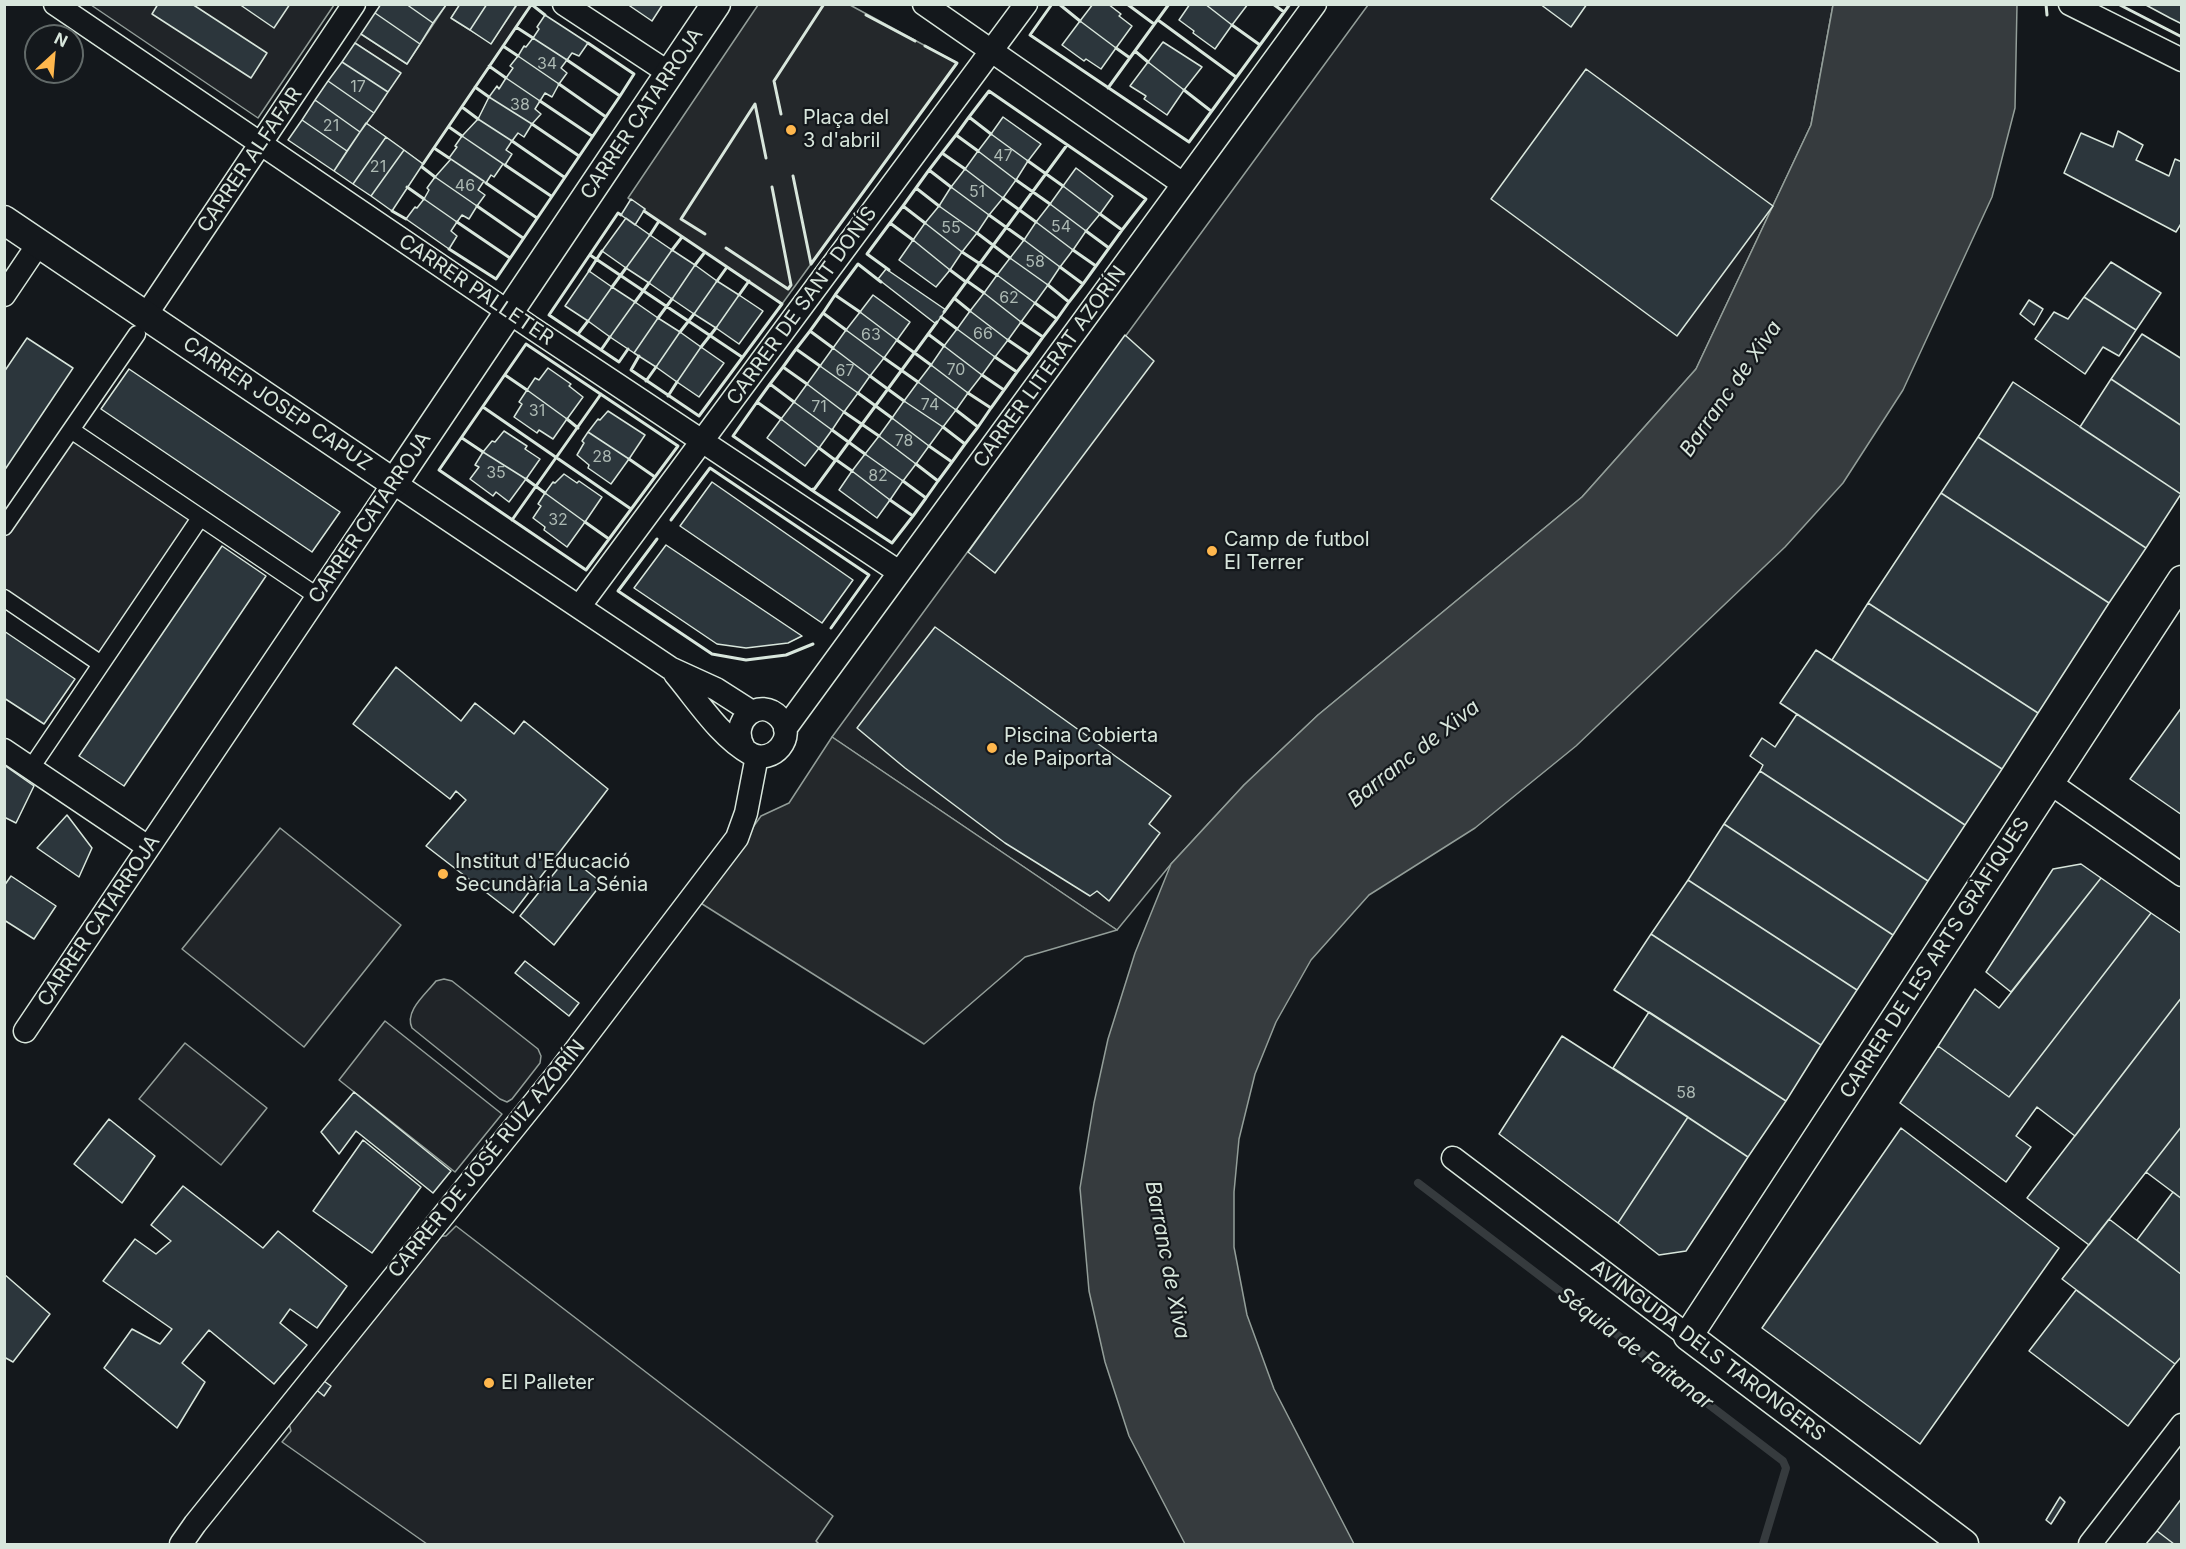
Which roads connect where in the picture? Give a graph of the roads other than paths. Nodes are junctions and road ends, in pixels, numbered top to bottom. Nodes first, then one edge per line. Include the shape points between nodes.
1 (55, 4) edge
2 (354, 4) edge
3 (564, 4) edge
4 (716, 4) edge
5 (924, 4) edge
6 (1026, 4) edge
7 (1315, 4) edge
8 (2070, 4) edge
9 (991, 51) junction
10 (2181, 60) edge
11 (669, 73) junction
12 (261, 144) junction
13 (1183, 184) junction
14 (4, 220) edge
15 (39, 243) junction
16 (4, 295) edge
17 (509, 312) junction
18 (141, 324) junction
19 (71, 430) junction
20 (702, 441) junction
21 (394, 483) junction
22 (200, 518) junction
23 (4, 527) edge
24 (899, 572) junction
25 (2181, 580) edge
26 (317, 597) junction
27 (4, 598) edge
28 (579, 607) junction
29 (101, 664) junction
30 (670, 668) junction
31 (752, 712) junction
32 (785, 729) junction
33 (4, 750) edge
34 (750, 752) junction
35 (31, 768) junction
36 (2050, 783) junction
37 (148, 847) junction
38 (2181, 875) edge
39 (25, 1031) dead end
40 (1453, 1158) dead end
41 (1688, 1336) junction
42 (2181, 1425) edge
43 (181, 1545) edge
44 (1964, 1545) edge
45 (2090, 1545) edge

1 - 12 street, CARRER PALLETER
2 - 12 street, CARRER ALFAFAR
3 - 11 street
4 - 11 street, CARRER CATARROJA
5 - 9 street
6 - 9 street, CARRER DE SANT DONÍS
7 - 13 street, CARRER LITERAT AZORÍN
8 - 10 street
9 - 13 street
9 - 20 street, CARRER DE SANT DONÍS
11 - 17 street, CARRER CATARROJA
12 - 17 street, CARRER PALLETER
12 - 18 street, CARRER ALFAFAR
13 - 24 street, CARRER LITERAT AZORÍN
14 - 15 street, CARRER JOSEP CAPUZ
15 - 16 street
15 - 18 street, CARRER JOSEP CAPUZ
17 - 20 street, CARRER PALLETER
17 - 21 street, CARRER CATARROJA
18 - 19 street
18 - 21 street, CARRER JOSEP CAPUZ
19 - 22 street
19 - 23 street
20 - 24 street, CARRER PALLETER
20 - 28 street, CARRER DE SANT DONÍS
21 - 26 street, CARRER CATARROJA
21 - 28 street, CARRER JOSEP CAPUZ
22 - 26 street
22 - 29 street
24 - 32 street, CARRER LITERAT AZORÍN
25 - 36 street, CARRER DE LES ARTS GRÀFIQUES
26 - 37 street, CARRER CATARROJA
27 - 29 street
28 - 30 street, CARRER JOSEP CAPUZ
29 - 35 street
30 - 31 street, CARRER JOSEP CAPUZ via 716,689
30 - 34 street, CARRER JOSEP CAPUZ via 728,736
31 - 32 street via 772,712
31 - 34 street via 739,728 740,742
32 - 34 street via 783,744 772,755
33 - 35 street
34 - 43 street, CARRER DE JOSÉ RUIZ AZORÍN via 746,813 737,838 559,1072
35 - 37 street
36 - 38 street
36 - 41 street, CARRER DE LES ARTS GRÀFIQUES
37 - 39 street, CARRER CATARROJA
40 - 41 street, AVINGUDA DELS TARONGERS
41 - 44 street, AVINGUDA DELS TARONGERS
42 - 45 street

